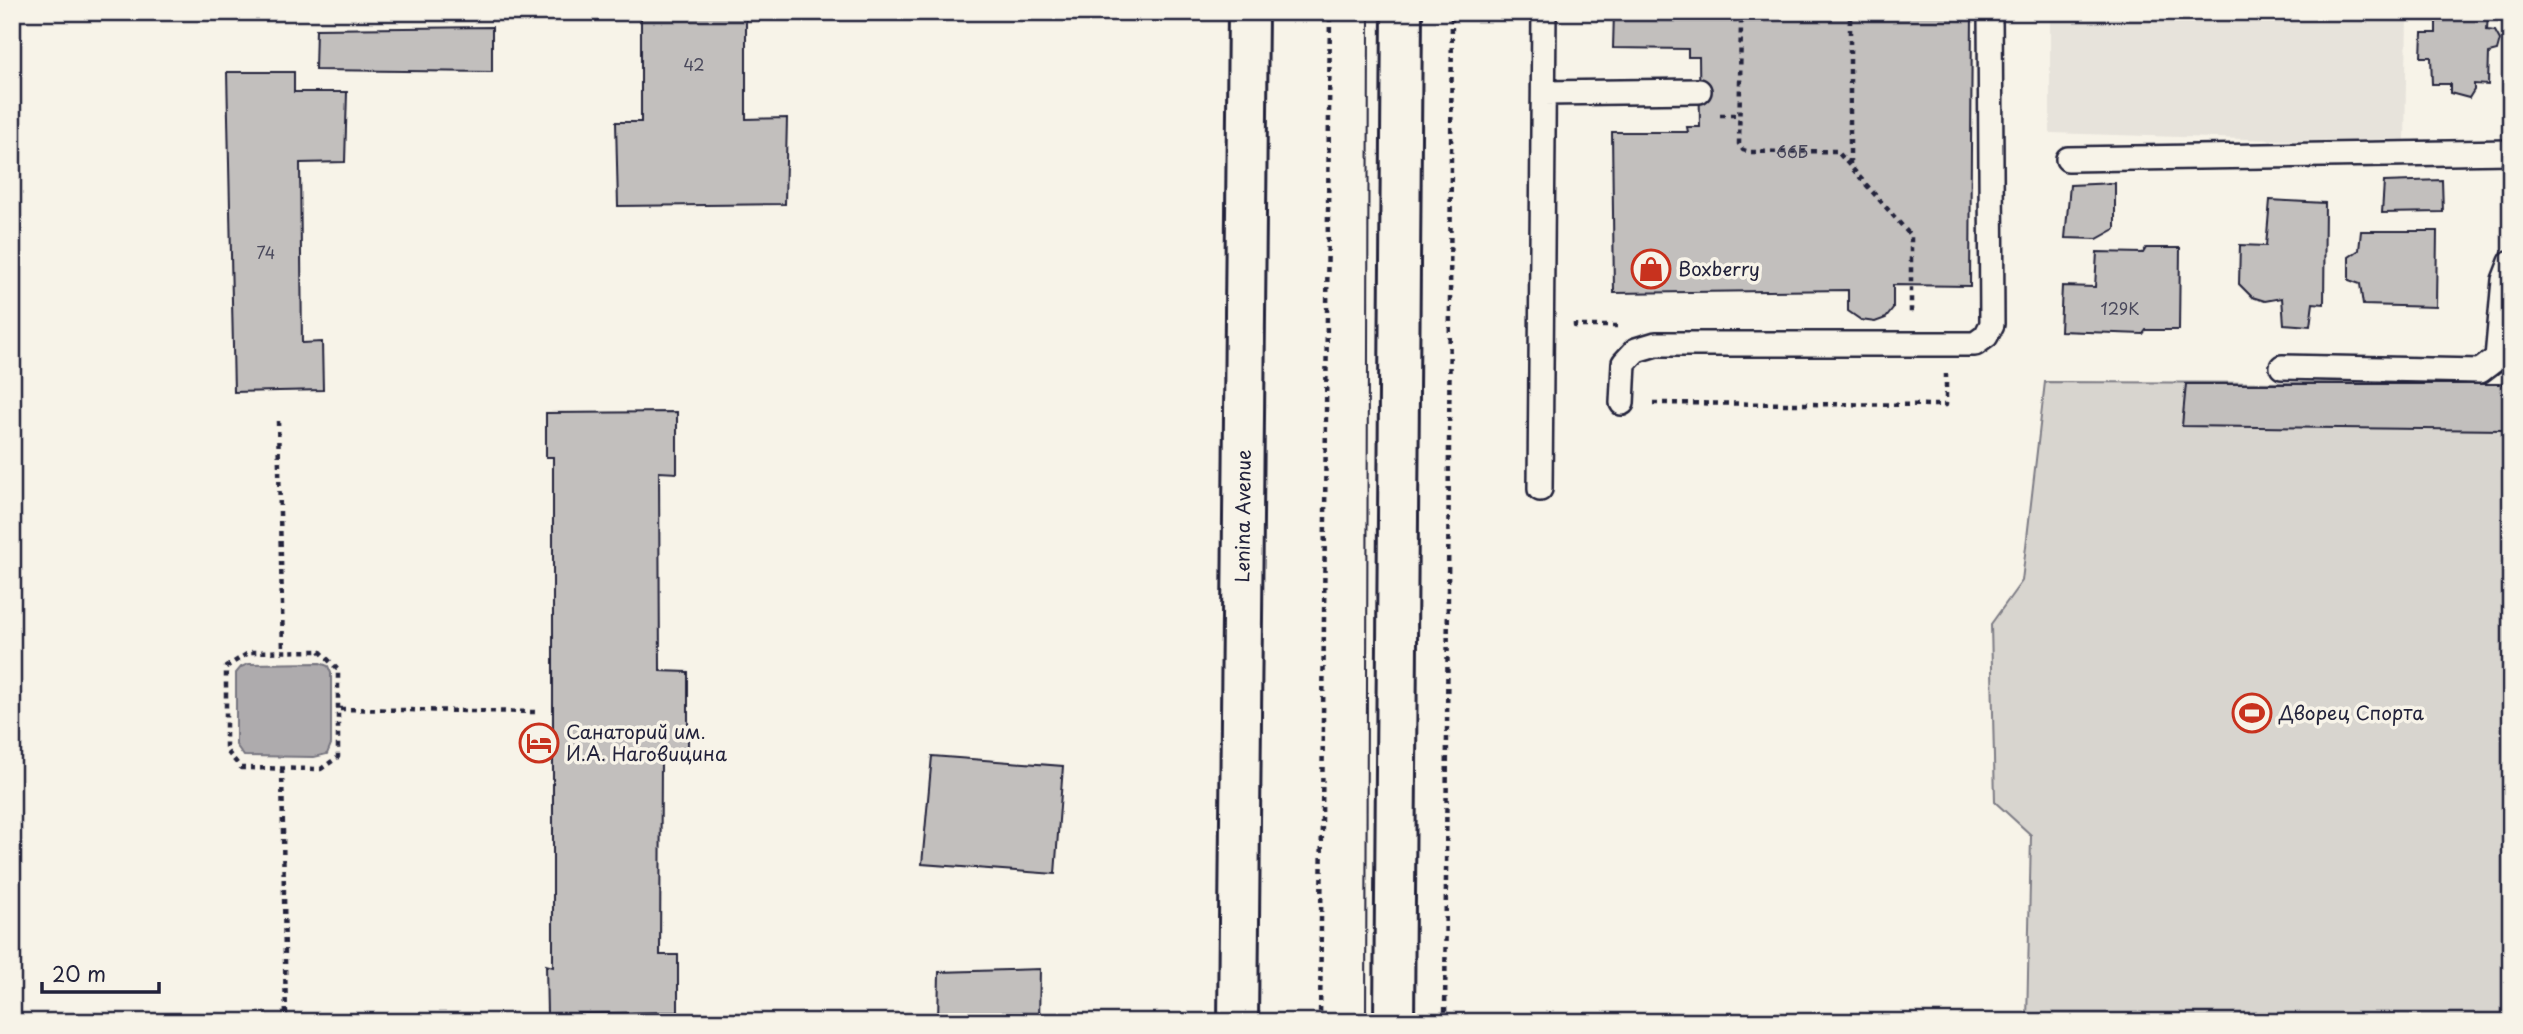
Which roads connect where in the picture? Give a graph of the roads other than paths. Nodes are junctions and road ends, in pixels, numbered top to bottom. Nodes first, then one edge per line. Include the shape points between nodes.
1 (1248, 12) edge
2 (1402, 12) edge
3 (1544, 12) edge
4 (1990, 12) edge
5 (1699, 91) dead end
6 (1544, 93) junction
7 (2511, 152) edge
8 (2068, 159) dead end
9 (2511, 262) edge
10 (2282, 367) dead end
11 (1622, 403) road end
12 (1540, 489) dead end
13 (1238, 1022) edge
14 (1394, 1022) edge

1 - 13 street, Lenina Avenue
2 - 14 street
3 - 6 lane
4 - 11 lane via 1992,324 1986,336 1975,344 1656,344 1636,350 1624,363
5 - 6 lane
6 - 12 lane
7 - 8 lane
9 - 10 lane via 2504,280 2497,358 2480,371

